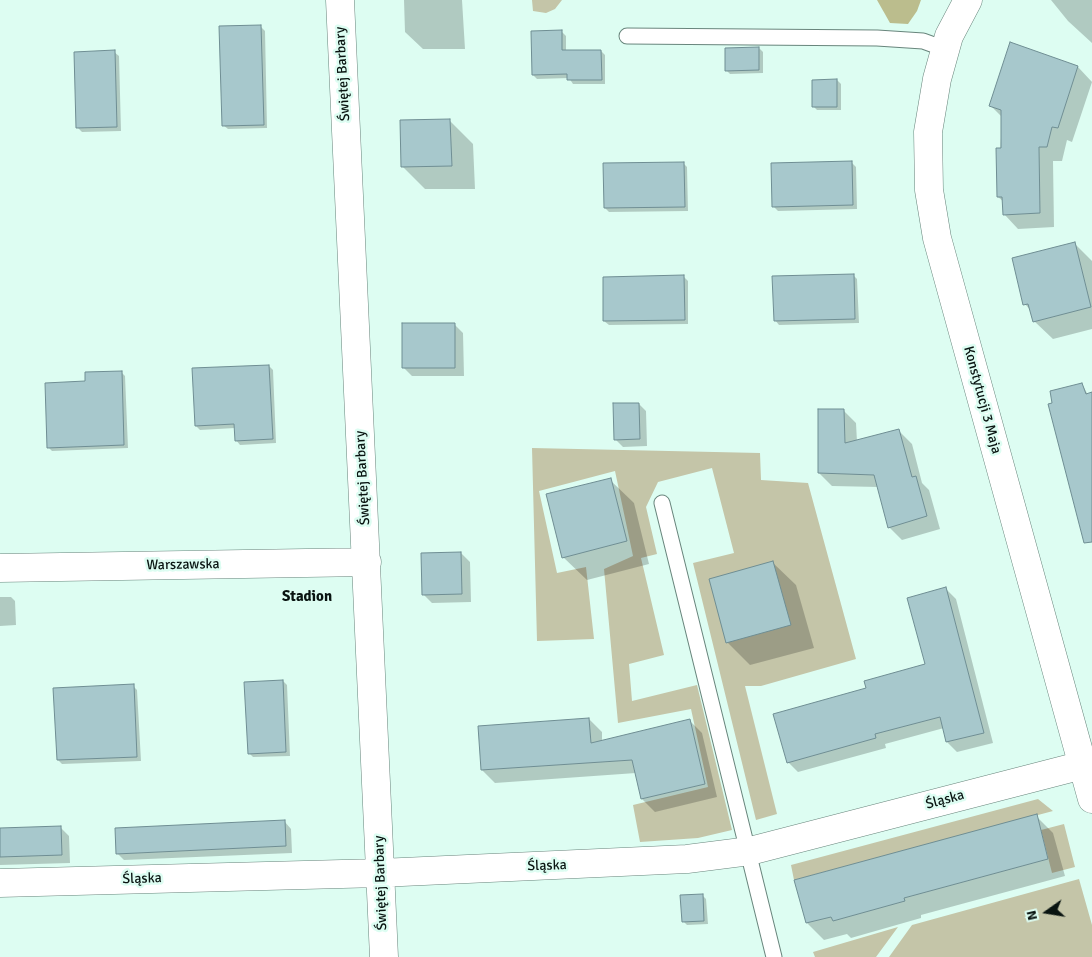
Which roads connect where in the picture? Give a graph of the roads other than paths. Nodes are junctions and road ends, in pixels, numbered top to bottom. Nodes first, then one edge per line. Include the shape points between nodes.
1 (340, 0) edge
2 (968, 0) edge
3 (627, 36) dead end
4 (945, 49) junction
5 (662, 503) dead end
6 (367, 562) junction
7 (0, 568) edge
8 (1083, 765) junction
9 (1092, 799) edge
10 (750, 851) junction
11 (380, 873) junction
12 (0, 883) edge
13 (384, 957) edge
14 (774, 957) edge

1 - 6 street, Świętej Barbary
2 - 4 street, Konstytucji 3 Maja
3 - 4 lane via 877,38 923,41
4 - 8 street, Konstytucji 3 Maja via 928,132 929,190 937,238
5 - 10 lane
6 - 7 street, Warszawska
6 - 11 street, Świętej Barbary
8 - 9 street, Konstytucji 3 Maja
8 - 10 street, Śląska
10 - 11 street, Śląska via 636,862
10 - 14 lane
11 - 12 street, Śląska
11 - 13 street, Świętej Barbary

